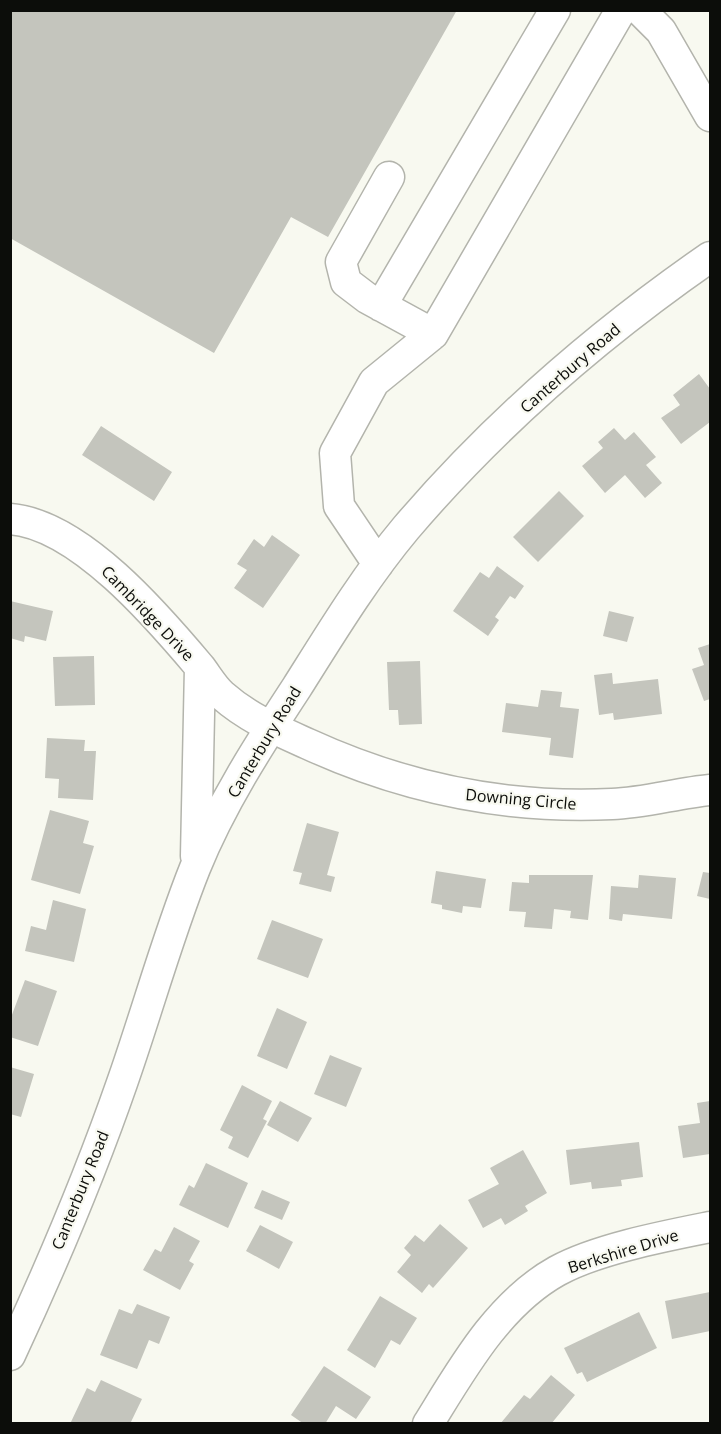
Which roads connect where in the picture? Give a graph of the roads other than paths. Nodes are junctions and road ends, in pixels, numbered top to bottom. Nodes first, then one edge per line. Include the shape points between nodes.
1 (555, 10) edge
2 (621, 10) edge
3 (640, 10) edge
4 (711, 116) edge
5 (389, 177) dead end
6 (711, 257) edge
7 (381, 306) junction
8 (433, 334) junction
9 (10, 519) edge
10 (378, 564) junction
11 (200, 667) junction
12 (271, 727) junction
13 (711, 790) edge
14 (195, 867) junction
15 (711, 1227) edge
16 (10, 1355) edge
17 (428, 1424) edge

1 - 7 street
2 - 8 street
3 - 4 street via 661,31
5 - 7 street via 341,262 346,282
6 - 10 street, Canterbury Road via 659,293 564,371 492,437 407,527
7 - 8 street
8 - 10 street via 374,382 335,453 339,506
9 - 11 street, Cambridge Drive via 45,529 99,562
10 - 12 street, Canterbury Road
11 - 12 street, Cambridge Drive via 220,693 250,718
11 - 14 street
12 - 13 street, Downing Circle via 387,776 464,795 558,804 614,804
12 - 14 street, Canterbury Road via 235,786
14 - 16 street, Canterbury Road via 121,1088
15 - 17 street, Berkshire Drive via 613,1251 557,1271 513,1304 495,1324

